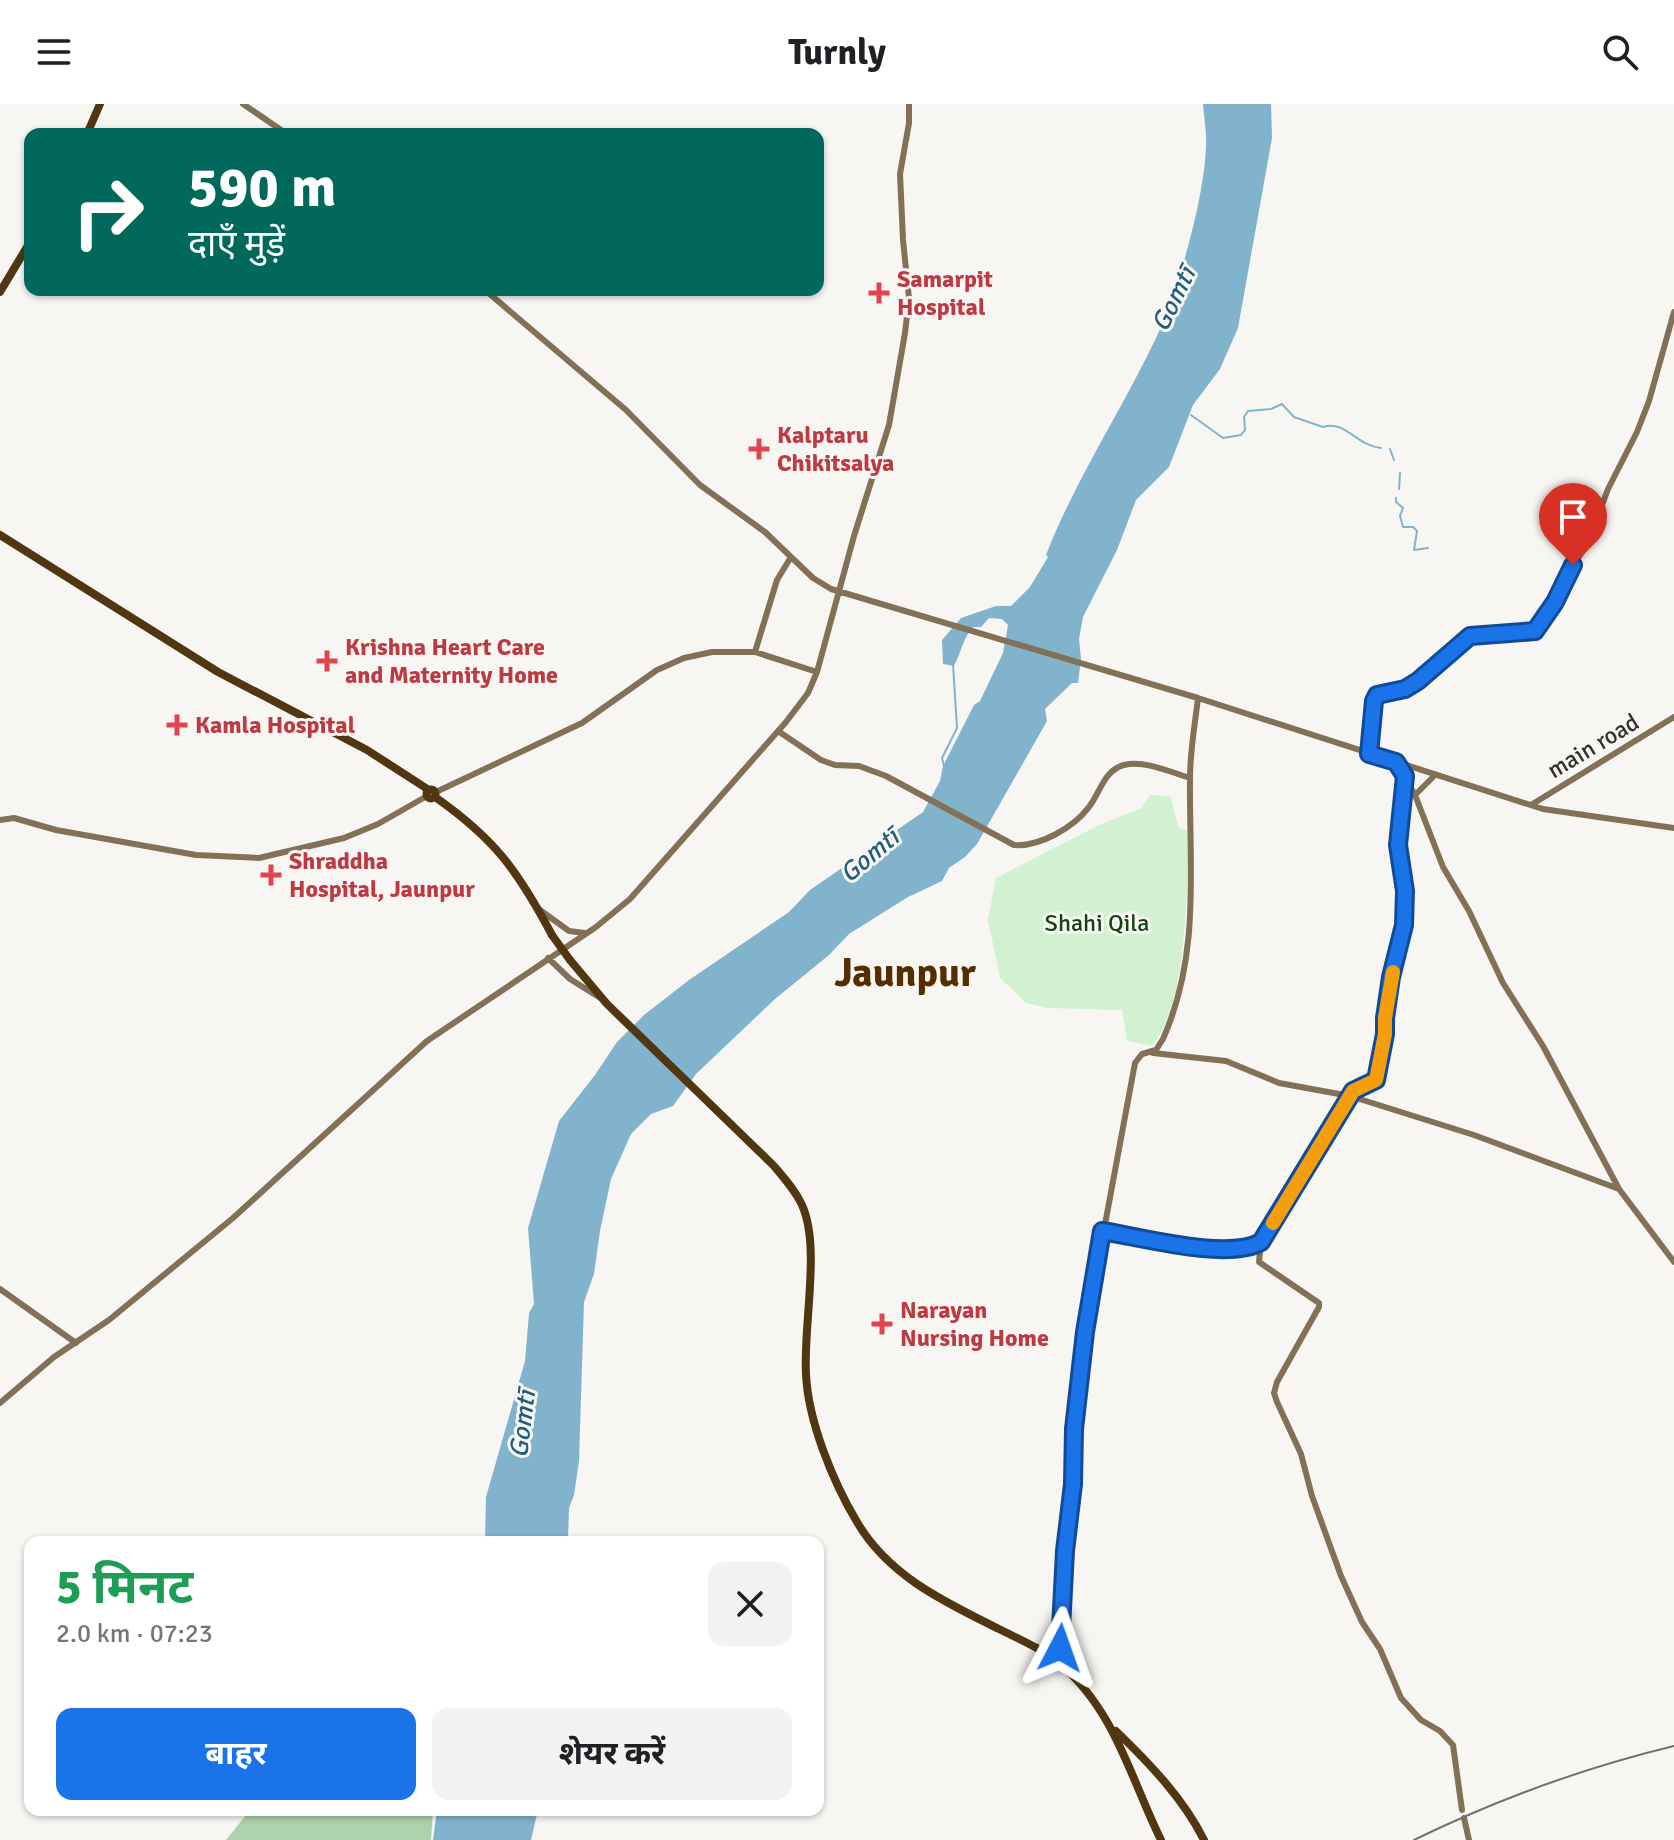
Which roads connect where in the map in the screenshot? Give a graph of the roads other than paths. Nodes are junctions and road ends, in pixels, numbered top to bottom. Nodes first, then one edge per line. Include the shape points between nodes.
1 (100, 104) edge
2 (243, 104) edge
3 (909, 104) edge
4 (90, 128) edge
5 (278, 128) edge
6 (24, 252) edge
7 (0, 292) edge
8 (492, 296) edge
9 (1674, 312) edge
10 (0, 535) edge
11 (791, 557) junction
12 (838, 592) junction
13 (755, 652) junction
14 (817, 672) junction
15 (1198, 698) junction
16 (1674, 717) edge
17 (778, 731) junction
18 (1369, 754) junction
19 (1396, 762) junction
20 (1405, 776) junction
21 (1434, 776) junction
22 (1190, 778) junction
23 (432, 794) junction
24 (1415, 795) junction
25 (1531, 805) junction
26 (0, 820) edge
27 (1674, 828) edge
28 (537, 908) junction
29 (585, 933) junction
30 (548, 958) junction
31 (604, 1002) junction
32 (1151, 1053) junction
33 (1350, 1096) junction
34 (1619, 1189) junction
35 (1102, 1231) junction
36 (1261, 1242) junction
37 (1674, 1262) edge
38 (0, 1289) edge
39 (76, 1343) junction
40 (0, 1403) edge
41 (1057, 1662) junction
42 (1113, 1728) junction
43 (1161, 1840) edge
44 (1204, 1840) edge
45 (1469, 1840) edge

1 - 4 highway
2 - 5 main road
3 - 12 main road via 900,174 909,298 905,333 889,425
6 - 7 highway
8 - 11 main road via 626,410 700,485
9 - 18 main road via 1637,432 1587,545 1549,611 1535,631 1470,636 1418,681 1377,695
10 - 23 highway via 218,672 367,750
11 - 12 main road
11 - 13 main road via 777,580
12 - 14 main road
12 - 15 main road
13 - 14 main road
13 - 23 main road via 684,658 657,670 582,723
14 - 17 main road via 808,693
15 - 18 main road
15 - 22 main road
16 - 25 main road, main road
17 - 22 main road via 821,760 859,766 904,785 1014,845 1025,846 1080,817 1105,778 1124,765 1148,765
17 - 29 main road via 630,899
18 - 19 main road
19 - 20 main road
19 - 21 main road
20 - 24 main road
20 - 33 main road via 1398,845 1404,925 1376,1080
21 - 24 main road
21 - 25 main road
22 - 32 main road via 1188,957 1168,1028
23 - 26 main road via 344,838 259,858 196,855 14,818
23 - 28 highway via 492,842
24 - 34 main road via 1443,867 1503,983
25 - 27 main road
28 - 29 main road via 569,931
28 - 31 highway, bridge
29 - 30 main road
30 - 31 main road
30 - 39 main road via 427,1041 233,1218
31 - 41 highway via 787,1181 802,1206 810,1255 807,1394 856,1522 916,1585
32 - 33 main road via 1226,1061 1279,1083
32 - 35 main road via 1135,1063
33 - 34 main road
33 - 36 main road
34 - 37 main road
35 - 36 main road via 1202,1248 1244,1248
35 - 41 main road via 1074,1429
36 - 45 main road via 1259,1262 1319,1303 1274,1393 1305,1465 1341,1576 1406,1706 1453,1745
38 - 39 main road
39 - 40 main road
41 - 42 highway via 1083,1686
42 - 43 highway
42 - 44 highway via 1180,1801

